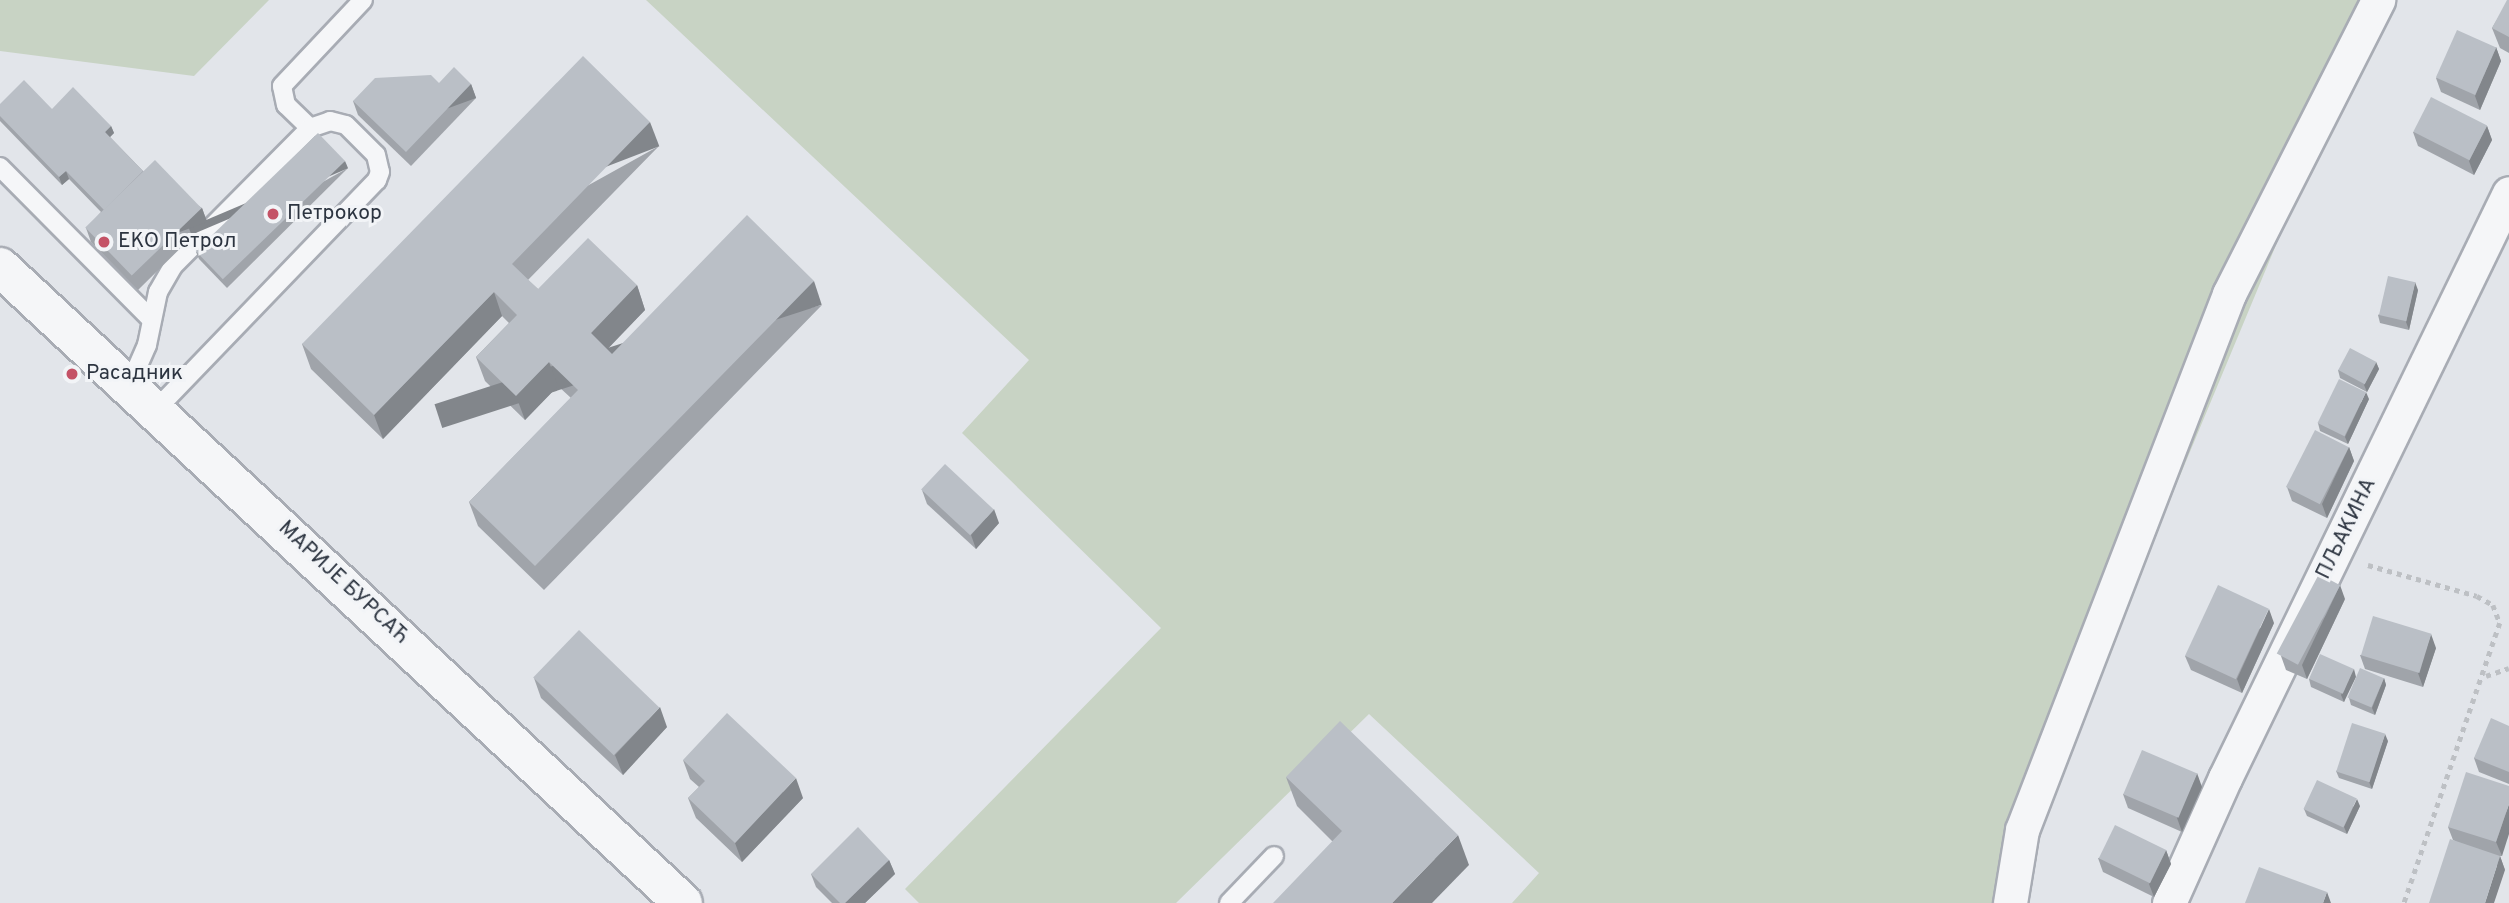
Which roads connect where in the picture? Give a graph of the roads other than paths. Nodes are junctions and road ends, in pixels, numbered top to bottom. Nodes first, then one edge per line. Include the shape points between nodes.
1 (363, 0) edge
2 (2378, 0) edge
3 (310, 128) junction
4 (0, 167) edge
5 (2509, 193) edge
6 (0, 267) edge
7 (150, 318) junction
8 (142, 399) junction
9 (1274, 856) dead end
10 (683, 903) edge
11 (1229, 903) edge
12 (2010, 903) edge
13 (2169, 903) edge

1 - 3 lane via 282,86 286,105
2 - 12 street via 2230,294 2022,830
3 - 7 lane via 173,266
3 - 8 lane via 330,121 346,125 376,155 377,180
4 - 7 lane
5 - 13 street, ПЉАКИНА
6 - 8 street, МАРИЈЕ БУРСАЋ
7 - 8 lane
8 - 10 street, МАРИЈЕ БУРСАЋ
9 - 11 lane

